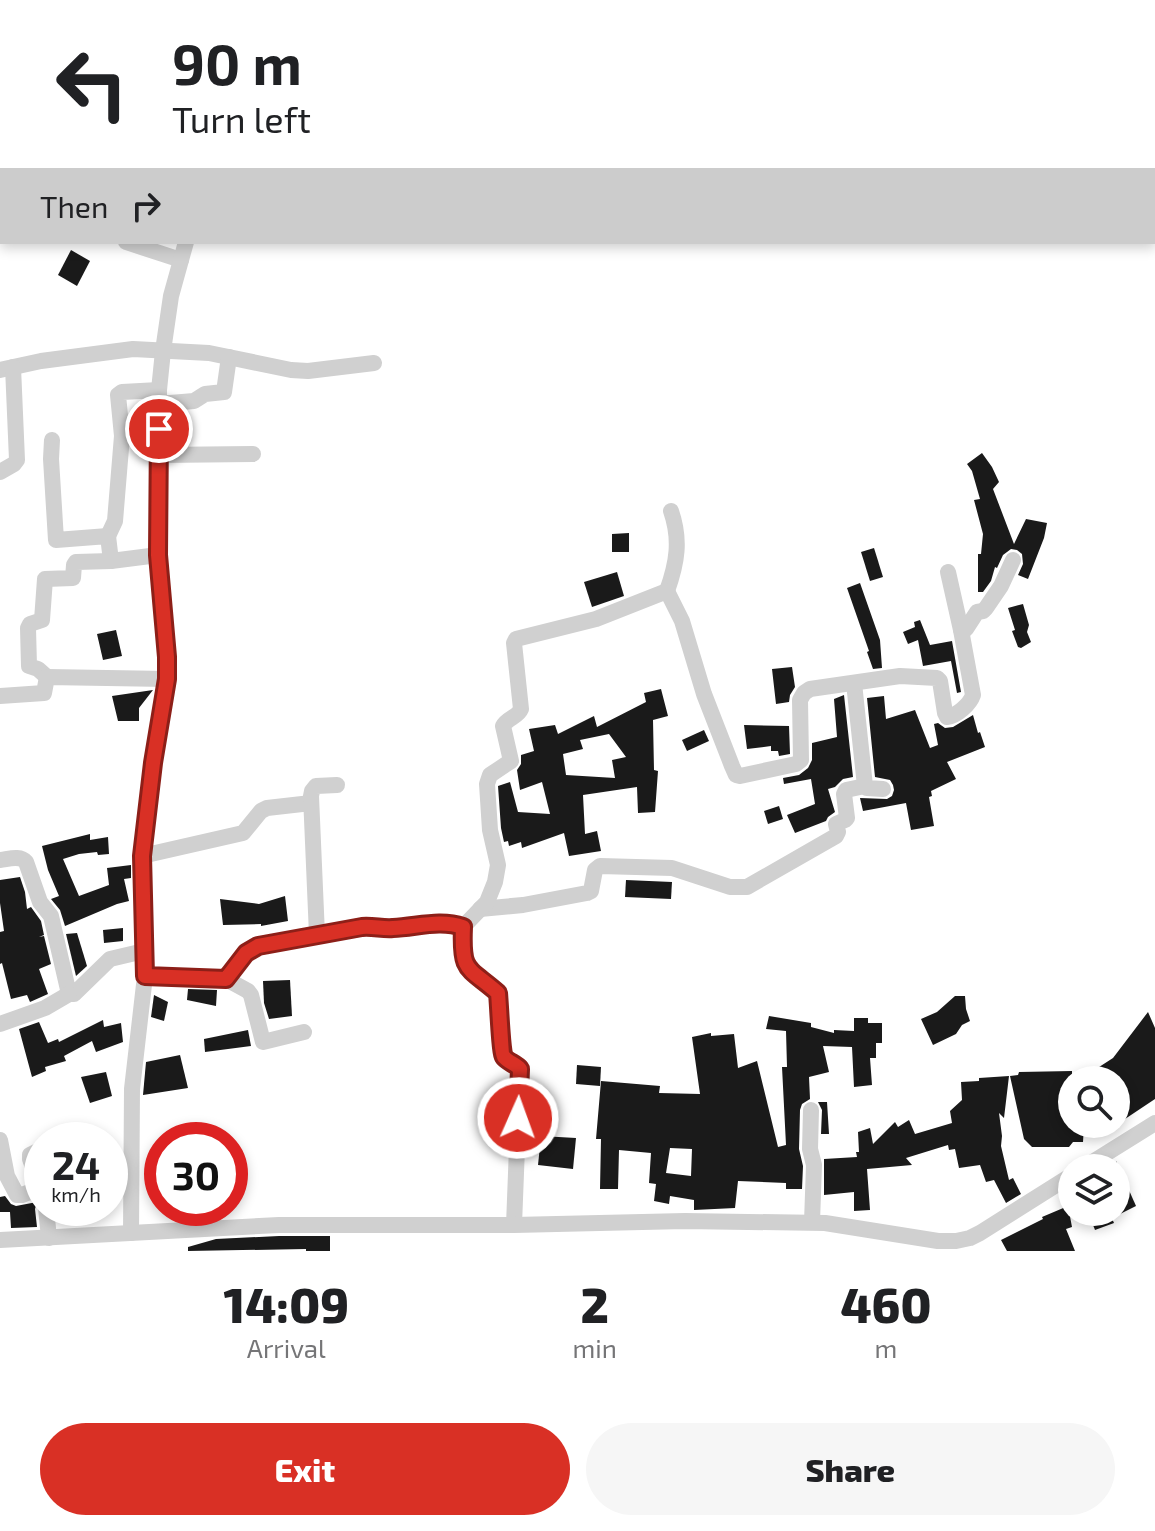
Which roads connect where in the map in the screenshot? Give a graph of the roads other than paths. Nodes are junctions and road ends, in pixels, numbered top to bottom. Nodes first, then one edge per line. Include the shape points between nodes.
1 (132, 244) edge
2 (185, 244) edge
3 (181, 260) junction
4 (163, 351) junction
5 (229, 357) junction
6 (374, 363) dead end
7 (7, 369) edge
8 (159, 397) junction
9 (52, 440) dead end
10 (253, 454) dead end
11 (160, 455) junction
12 (0, 472) edge
13 (671, 511) dead end
14 (108, 536) junction
15 (158, 555) junction
16 (1013, 560) dead end
17 (111, 561) junction
18 (948, 572) dead end
19 (667, 591) junction
20 (961, 630) junction
21 (47, 677) junction
22 (167, 679) junction
23 (854, 683) junction
24 (0, 696) edge
25 (337, 785) dead end
26 (865, 786) junction
27 (883, 789) dead end
28 (311, 803) junction
29 (142, 856) junction
30 (0, 860) edge
31 (480, 909) junction
32 (463, 927) junction
33 (317, 935) junction
34 (144, 951) junction
35 (145, 976) junction
36 (226, 979) junction
37 (69, 994) junction
38 (0, 1024) edge
39 (304, 1032) dead end
40 (811, 1110) dead end
41 (1155, 1123) edge
42 (0, 1140) edge
43 (1105, 1154) edge
44 (1058, 1184) edge
45 (24, 1194) edge
46 (812, 1222) junction
47 (514, 1225) junction
48 (48, 1226) edge
49 (131, 1233) junction
50 (49, 1238) junction
51 (0, 1240) edge

1 - 3 street
2 - 3 street
3 - 4 street
4 - 5 street
4 - 7 street via 133,349
4 - 8 street
5 - 6 street via 299,371
5 - 8 street via 224,392 194,401
7 - 12 street via 17,460
8 - 11 street
8 - 14 street via 118,395 122,436 115,521
9 - 14 street via 56,540
10 - 11 street
11 - 15 street
13 - 19 street via 678,549
14 - 17 street
15 - 17 street
15 - 22 street
16 - 20 street via 986,608
17 - 21 street via 76,562 73,578 45,579 42,620 28,628 29,666
18 - 20 street
19 - 23 street via 738,776 798,763 802,695 810,689
19 - 31 street via 596,619 515,640 521,709 503,726 511,761 490,775 487,784 498,865 492,892
20 - 23 street via 973,695 953,716 946,716 937,678 900,676
21 - 22 street
21 - 24 street via 44,693
22 - 29 street
23 - 26 street
25 - 28 street via 314,788
26 - 27 street
26 - 31 street via 846,790 847,818 836,824 836,836 747,887 730,887 672,868 600,866 587,893
28 - 29 street via 263,810 243,833
28 - 33 street
29 - 34 street
30 - 37 street via 26,862 40,902 51,916
31 - 32 street
32 - 33 street via 446,922
32 - 47 street via 464,960 498,993 502,1053 520,1069
33 - 36 street via 251,949
34 - 35 street
34 - 37 street via 110,959
35 - 36 street
35 - 49 street via 132,1089
36 - 39 street via 251,995 263,1042
37 - 38 street
40 - 46 street
41 - 43 street
42 - 45 street via 7,1176 17,1195
44 - 46 street via 980,1233 956,1241
46 - 47 street
47 - 49 street via 279,1225
48 - 50 street
49 - 50 street
50 - 51 street

